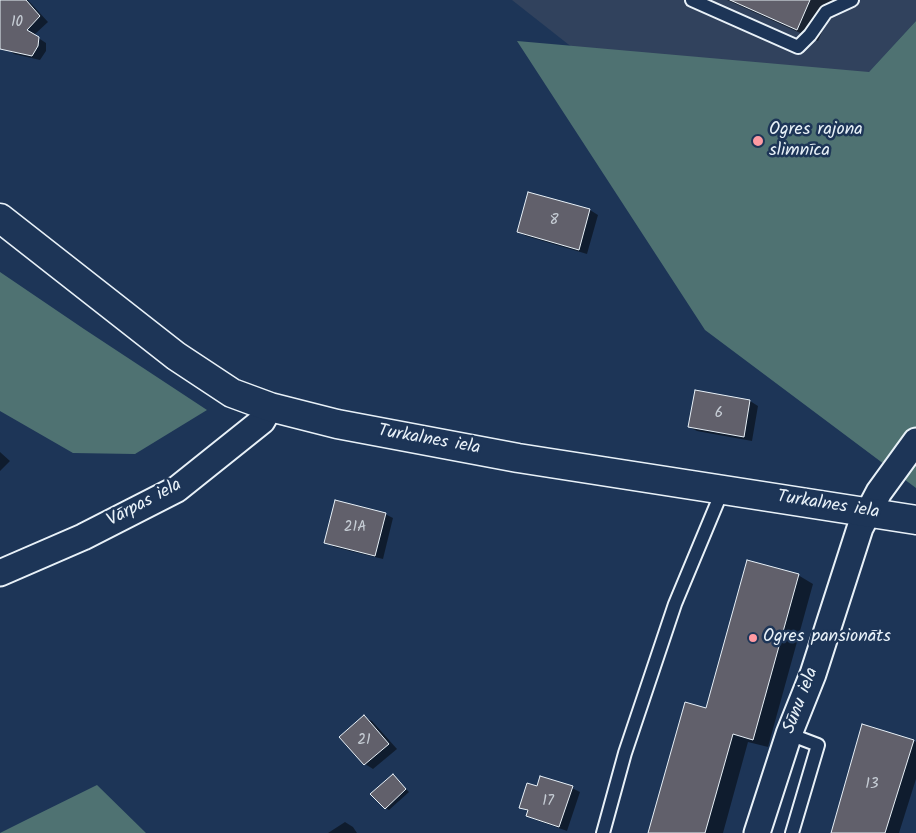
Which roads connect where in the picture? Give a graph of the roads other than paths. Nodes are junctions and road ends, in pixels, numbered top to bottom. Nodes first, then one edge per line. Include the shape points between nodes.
1 (692, 0) edge
2 (852, 0) edge
3 (0, 218) edge
4 (270, 407) junction
5 (916, 441) edge
6 (723, 489) junction
7 (867, 513) junction
8 (916, 520) edge
9 (0, 573) edge
10 (790, 734) junction
11 (604, 833) edge
12 (757, 833) edge
13 (792, 833) edge

1 - 2 lane via 798,47 826,12
3 - 4 main road, Turkalnes iela via 176,356 232,393
4 - 6 main road, Turkalnes iela via 337,424 489,452
4 - 9 street, Vārpas iela via 262,421 177,489
5 - 7 street, Sūnu iela
6 - 7 main road, Turkalnes iela
6 - 11 lane via 675,604 625,753
7 - 8 main road, Turkalnes iela
7 - 10 street, Sūnu iela
10 - 12 street, Sūnu iela
10 - 13 lane via 818,745

